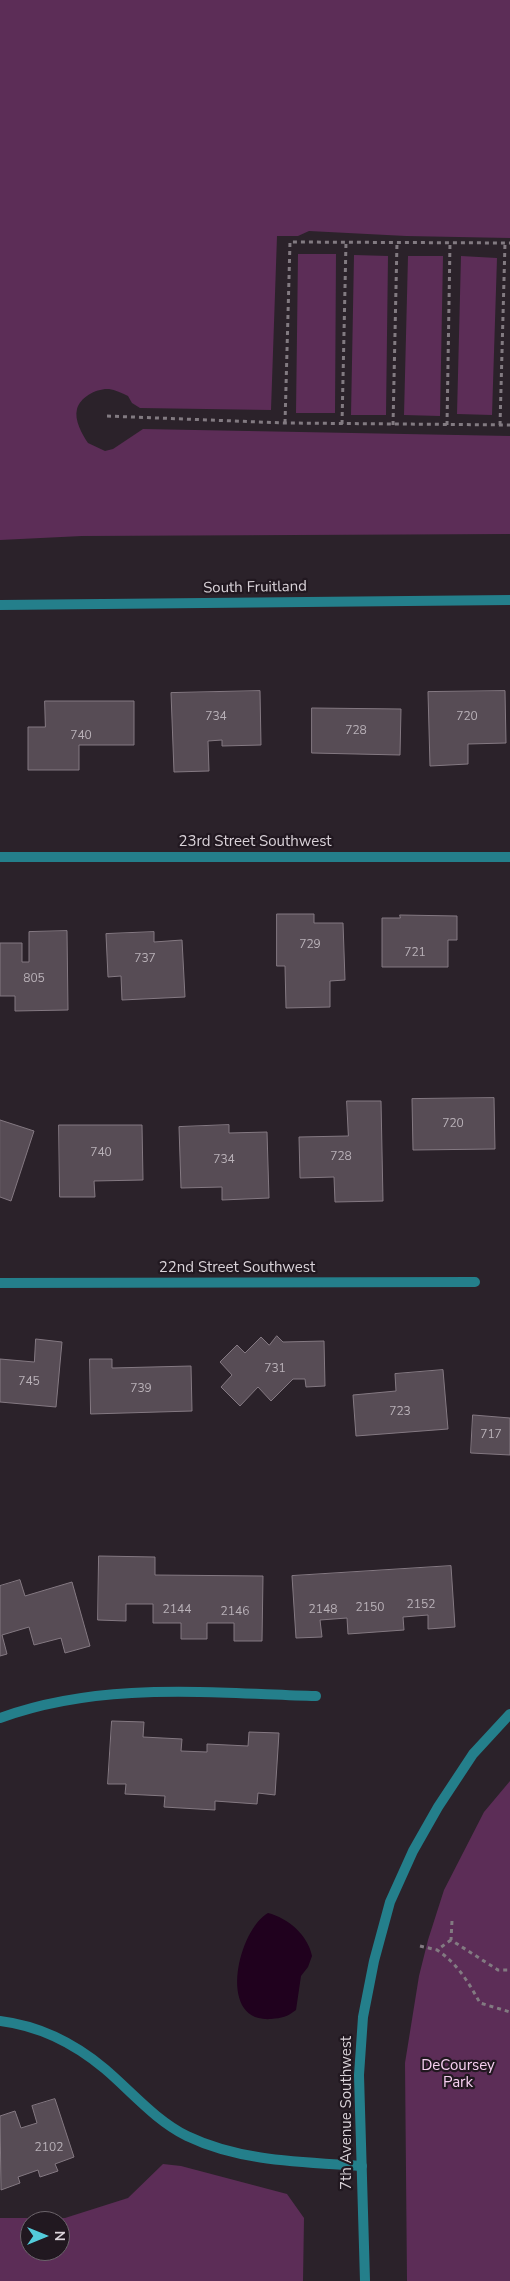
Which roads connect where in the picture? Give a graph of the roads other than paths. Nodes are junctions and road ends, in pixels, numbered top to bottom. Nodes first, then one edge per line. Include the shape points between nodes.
1 (510, 600) edge
2 (0, 605) edge
3 (0, 857) edge
4 (510, 857) edge
5 (475, 1282) dead end
6 (0, 1283) edge
7 (316, 1696) dead end
8 (510, 1714) edge
9 (0, 1718) edge
10 (0, 2021) edge
11 (362, 2166) junction
12 (365, 2281) edge

1 - 2 street, South Fruitland
3 - 4 street, 23rd Street Southwest
5 - 6 street, 22nd Street Southwest
7 - 9 street via 114,1693 64,1700
8 - 11 street, 7th Avenue Southwest via 473,1754 438,1807 390,1902 363,2017 360,2075
10 - 11 street via 28,2025 75,2046 106,2070 147,2110 186,2136 231,2153
11 - 12 street, 7th Avenue Southwest

